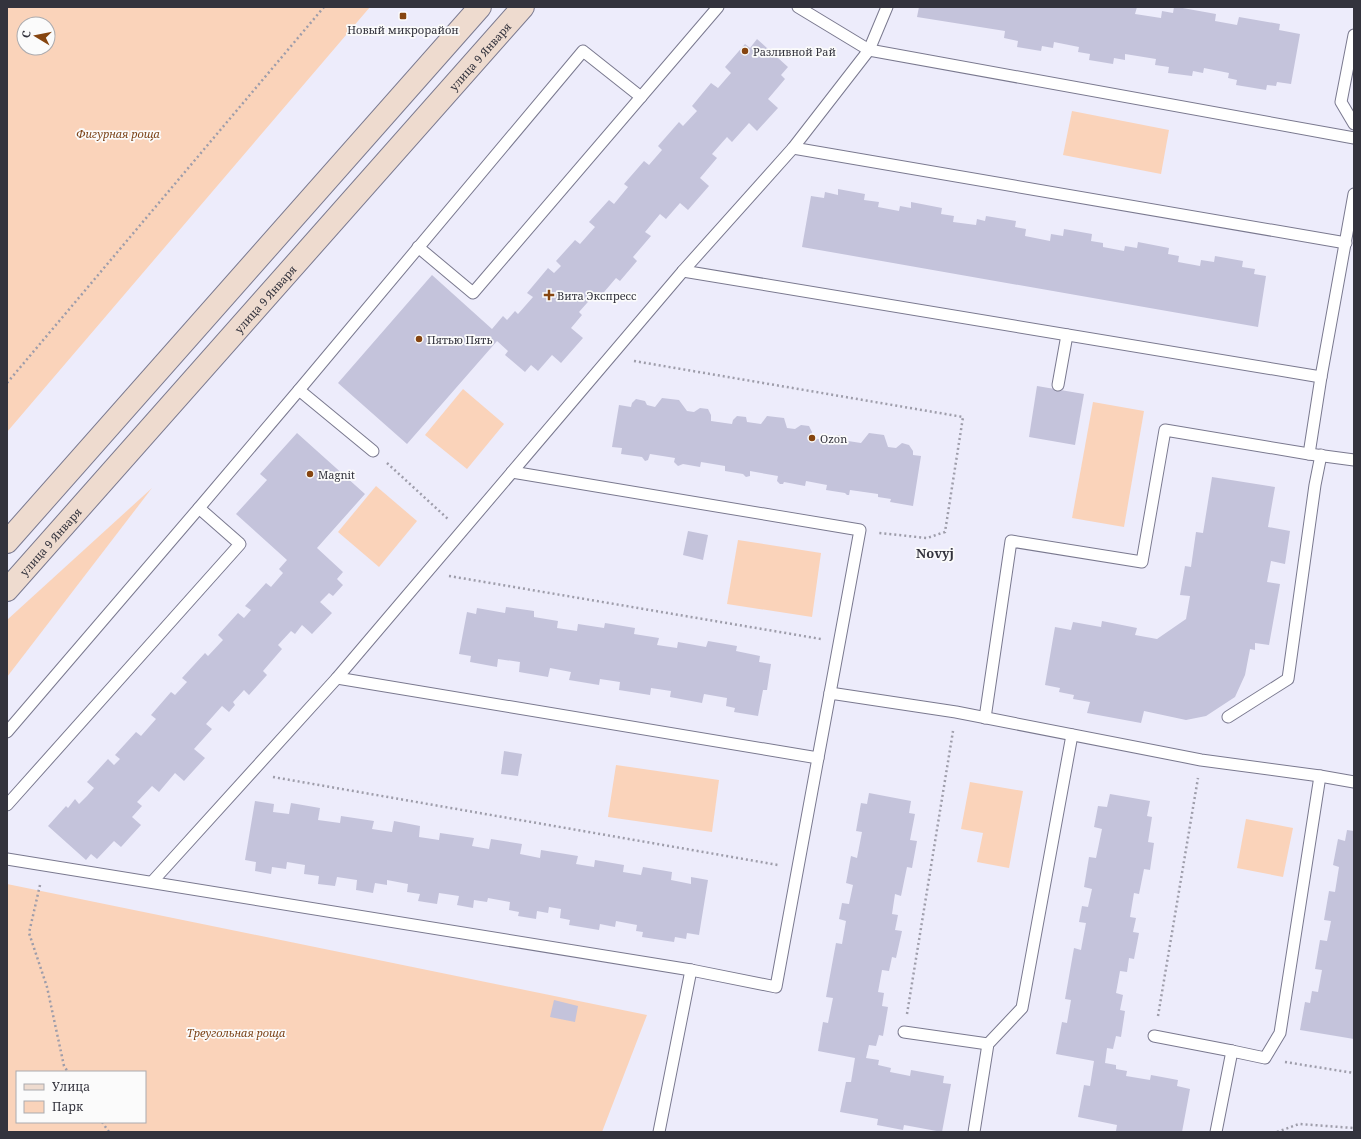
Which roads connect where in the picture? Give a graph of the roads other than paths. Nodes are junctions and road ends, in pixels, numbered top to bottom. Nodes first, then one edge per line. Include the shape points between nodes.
1 (480, 7) edge
2 (523, 7) edge
3 (718, 7) edge
4 (798, 7) edge
5 (887, 7) edge
6 (1354, 35) edge
7 (869, 50) junction
8 (640, 97) junction
9 (1354, 124) edge
10 (1354, 138) edge
11 (793, 148) junction
12 (1354, 194) edge
13 (1346, 243) junction
14 (418, 247) junction
15 (683, 271) junction
16 (1067, 335) junction
17 (1321, 377) junction
18 (1058, 385) dead end
19 (299, 390) junction
20 (373, 451) road end
21 (1309, 454) junction
22 (1321, 455) junction
23 (1354, 460) edge
24 (512, 472) junction
25 (199, 508) junction
26 (7, 542) edge
27 (7, 590) edge
28 (337, 678) junction
29 (830, 693) junction
30 (1228, 717) dead end
31 (985, 718) junction
32 (7, 732) edge
33 (1072, 735) junction
34 (818, 758) junction
35 (1320, 776) junction
36 (1354, 782) edge
37 (7, 805) edge
38 (7, 859) edge
39 (152, 882) junction
40 (691, 970) junction
41 (904, 1032) road end
42 (1154, 1036) road end
43 (988, 1044) junction
44 (1232, 1051) junction
45 (659, 1132) edge
46 (974, 1132) edge
47 (1216, 1132) edge

1 - 26 main road
2 - 27 main road, улица 9 Января
3 - 8 lane
4 - 7 lane
5 - 7 lane
6 - 9 lane via 1342,102
7 - 10 lane
7 - 11 lane
8 - 14 lane via 473,293
8 - 14 lane via 583,51
11 - 13 lane
11 - 15 lane
12 - 13 lane
13 - 17 lane
14 - 19 lane
15 - 16 lane
15 - 24 lane
16 - 17 lane
16 - 18 lane
17 - 21 lane
19 - 20 lane
19 - 25 lane
21 - 22 lane
21 - 31 lane via 1165,430 1142,562 1012,541
22 - 23 lane
22 - 30 lane via 1288,679
24 - 28 lane
24 - 29 lane via 860,530
25 - 32 lane
25 - 37 lane via 240,544
28 - 34 lane
28 - 39 lane
29 - 31 lane
29 - 34 lane
31 - 33 lane
33 - 35 lane via 1201,760
33 - 43 lane via 1022,1008
34 - 40 lane via 776,987
35 - 36 lane
35 - 44 lane via 1280,1033 1265,1058
38 - 39 lane
39 - 40 lane
40 - 45 lane
41 - 43 lane
42 - 44 lane
43 - 46 lane
44 - 47 lane

